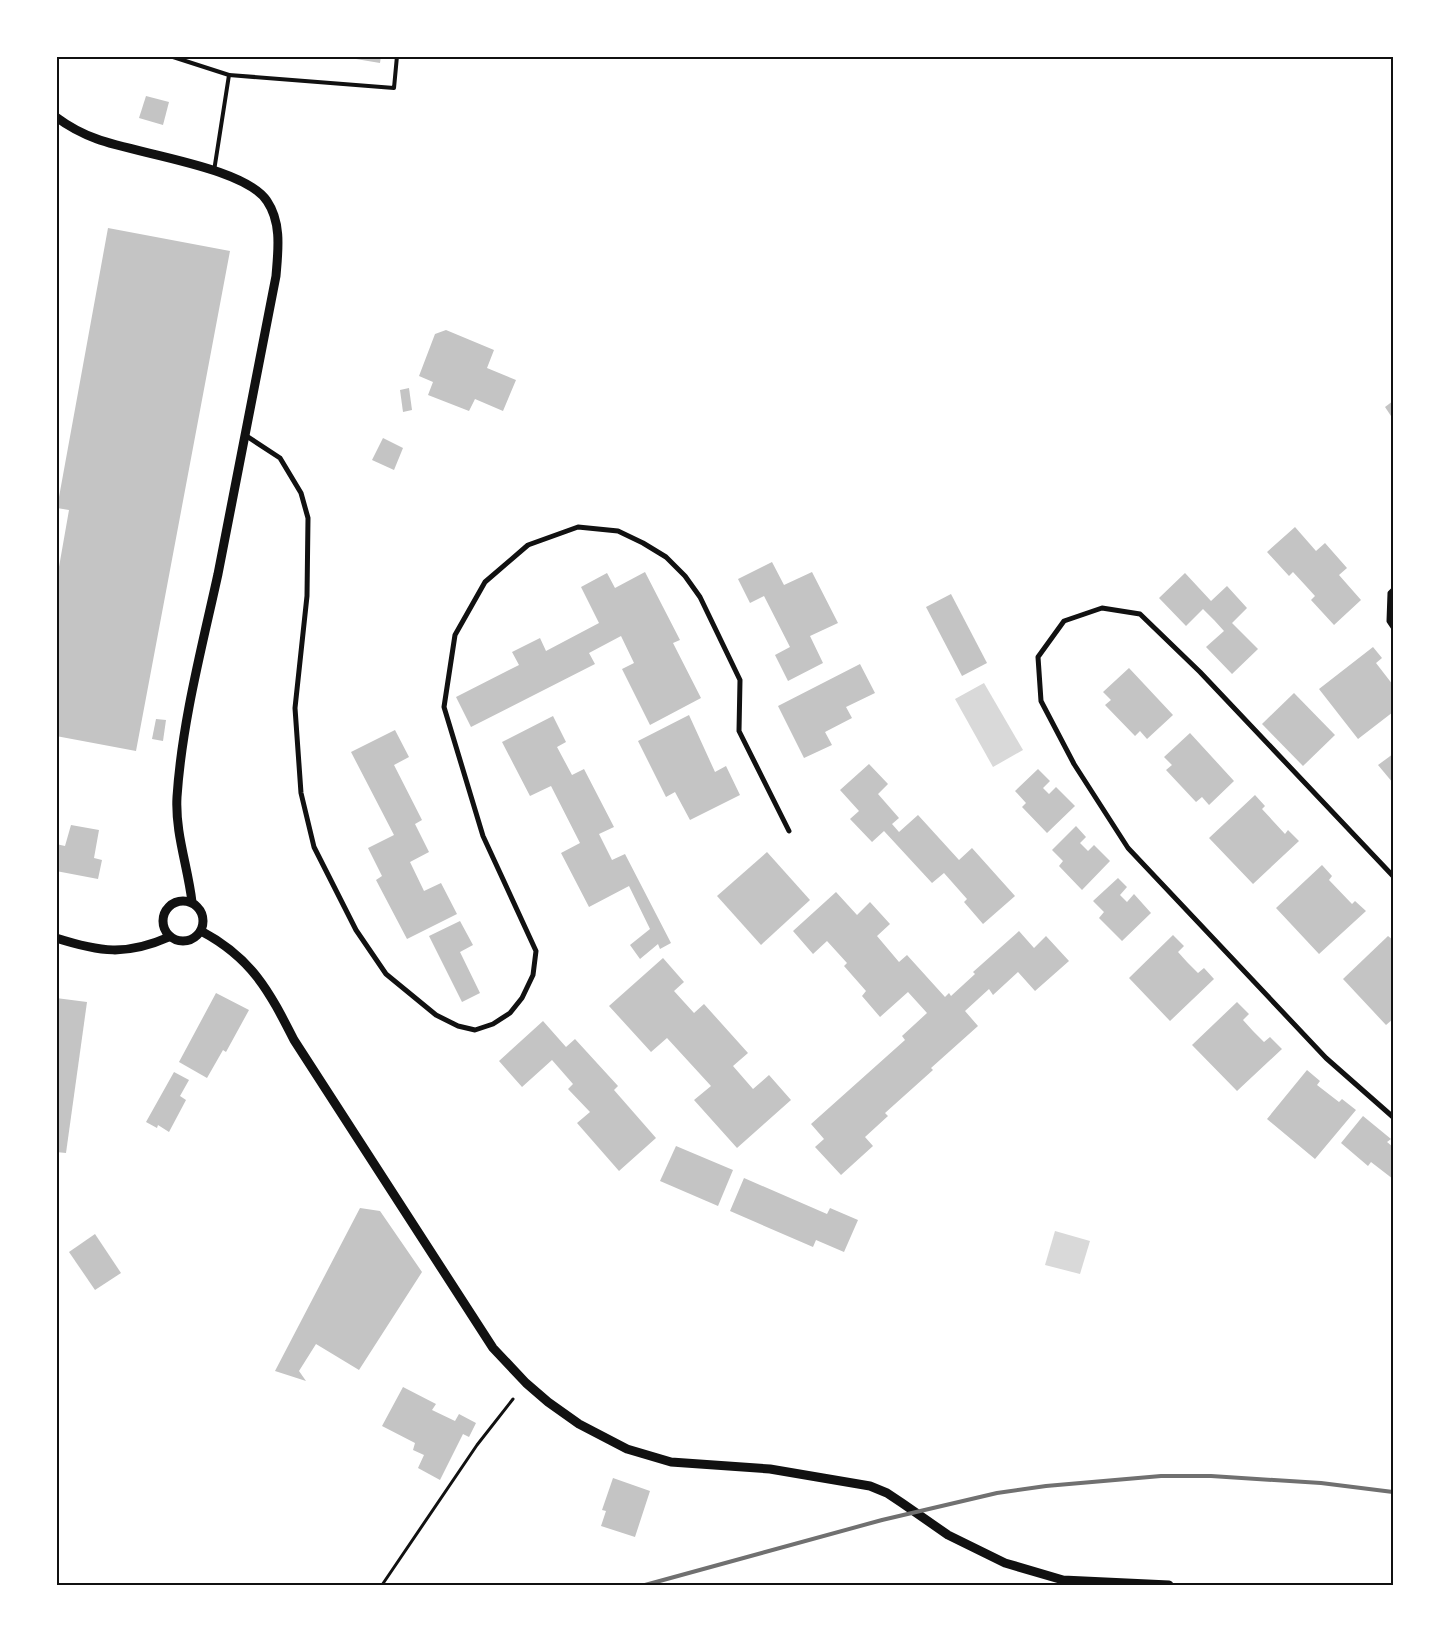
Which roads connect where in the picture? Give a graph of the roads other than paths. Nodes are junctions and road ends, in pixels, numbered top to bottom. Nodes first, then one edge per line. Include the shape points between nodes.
1 (170, 56) edge
2 (397, 56) edge
3 (230, 75) junction
4 (56, 117) edge
5 (214, 171) junction
6 (245, 434) junction
7 (1393, 590) edge
8 (1393, 627) edge
9 (789, 831) dead end
10 (1393, 876) edge
11 (192, 902) junction
12 (201, 931) junction
13 (170, 936) junction
14 (56, 938) edge
15 (1393, 1117) edge
16 (1169, 1585) edge

1 - 3 lane
2 - 3 lane via 394,88
3 - 5 lane
4 - 5 street via 97,139
5 - 6 street via 244,181 258,190 268,202 275,220 279,244 276,276
6 - 9 street via 280,458 301,493 308,518 306,596 295,708 301,793 314,847 356,930 386,974 436,1015 475,1030 493,1024 510,1013 533,975 536,951 483,836 444,707 455,635 485,582 528,545 578,528 618,531 666,557 685,576 700,597 740,680 739,731
6 - 11 street via 185,731 177,799 179,835
7 - 8 street via 1390,593 1389,621
10 - 15 street via 1200,672 1140,614 1102,608 1064,621 1038,658 1041,701 1074,764 1128,848 1326,1058
11 - 12 street via 202,914 204,923
11 - 13 street via 182,900 166,910 162,919
12 - 13 street via 187,941 177,941
12 - 16 street via 220,941 243,960 271,994 294,1040 497,1354 526,1383 579,1424 627,1449 671,1462 770,1469 870,1486 887,1493 948,1535 1005,1563 1063,1580
13 - 14 street via 141,947 111,951 87,948

